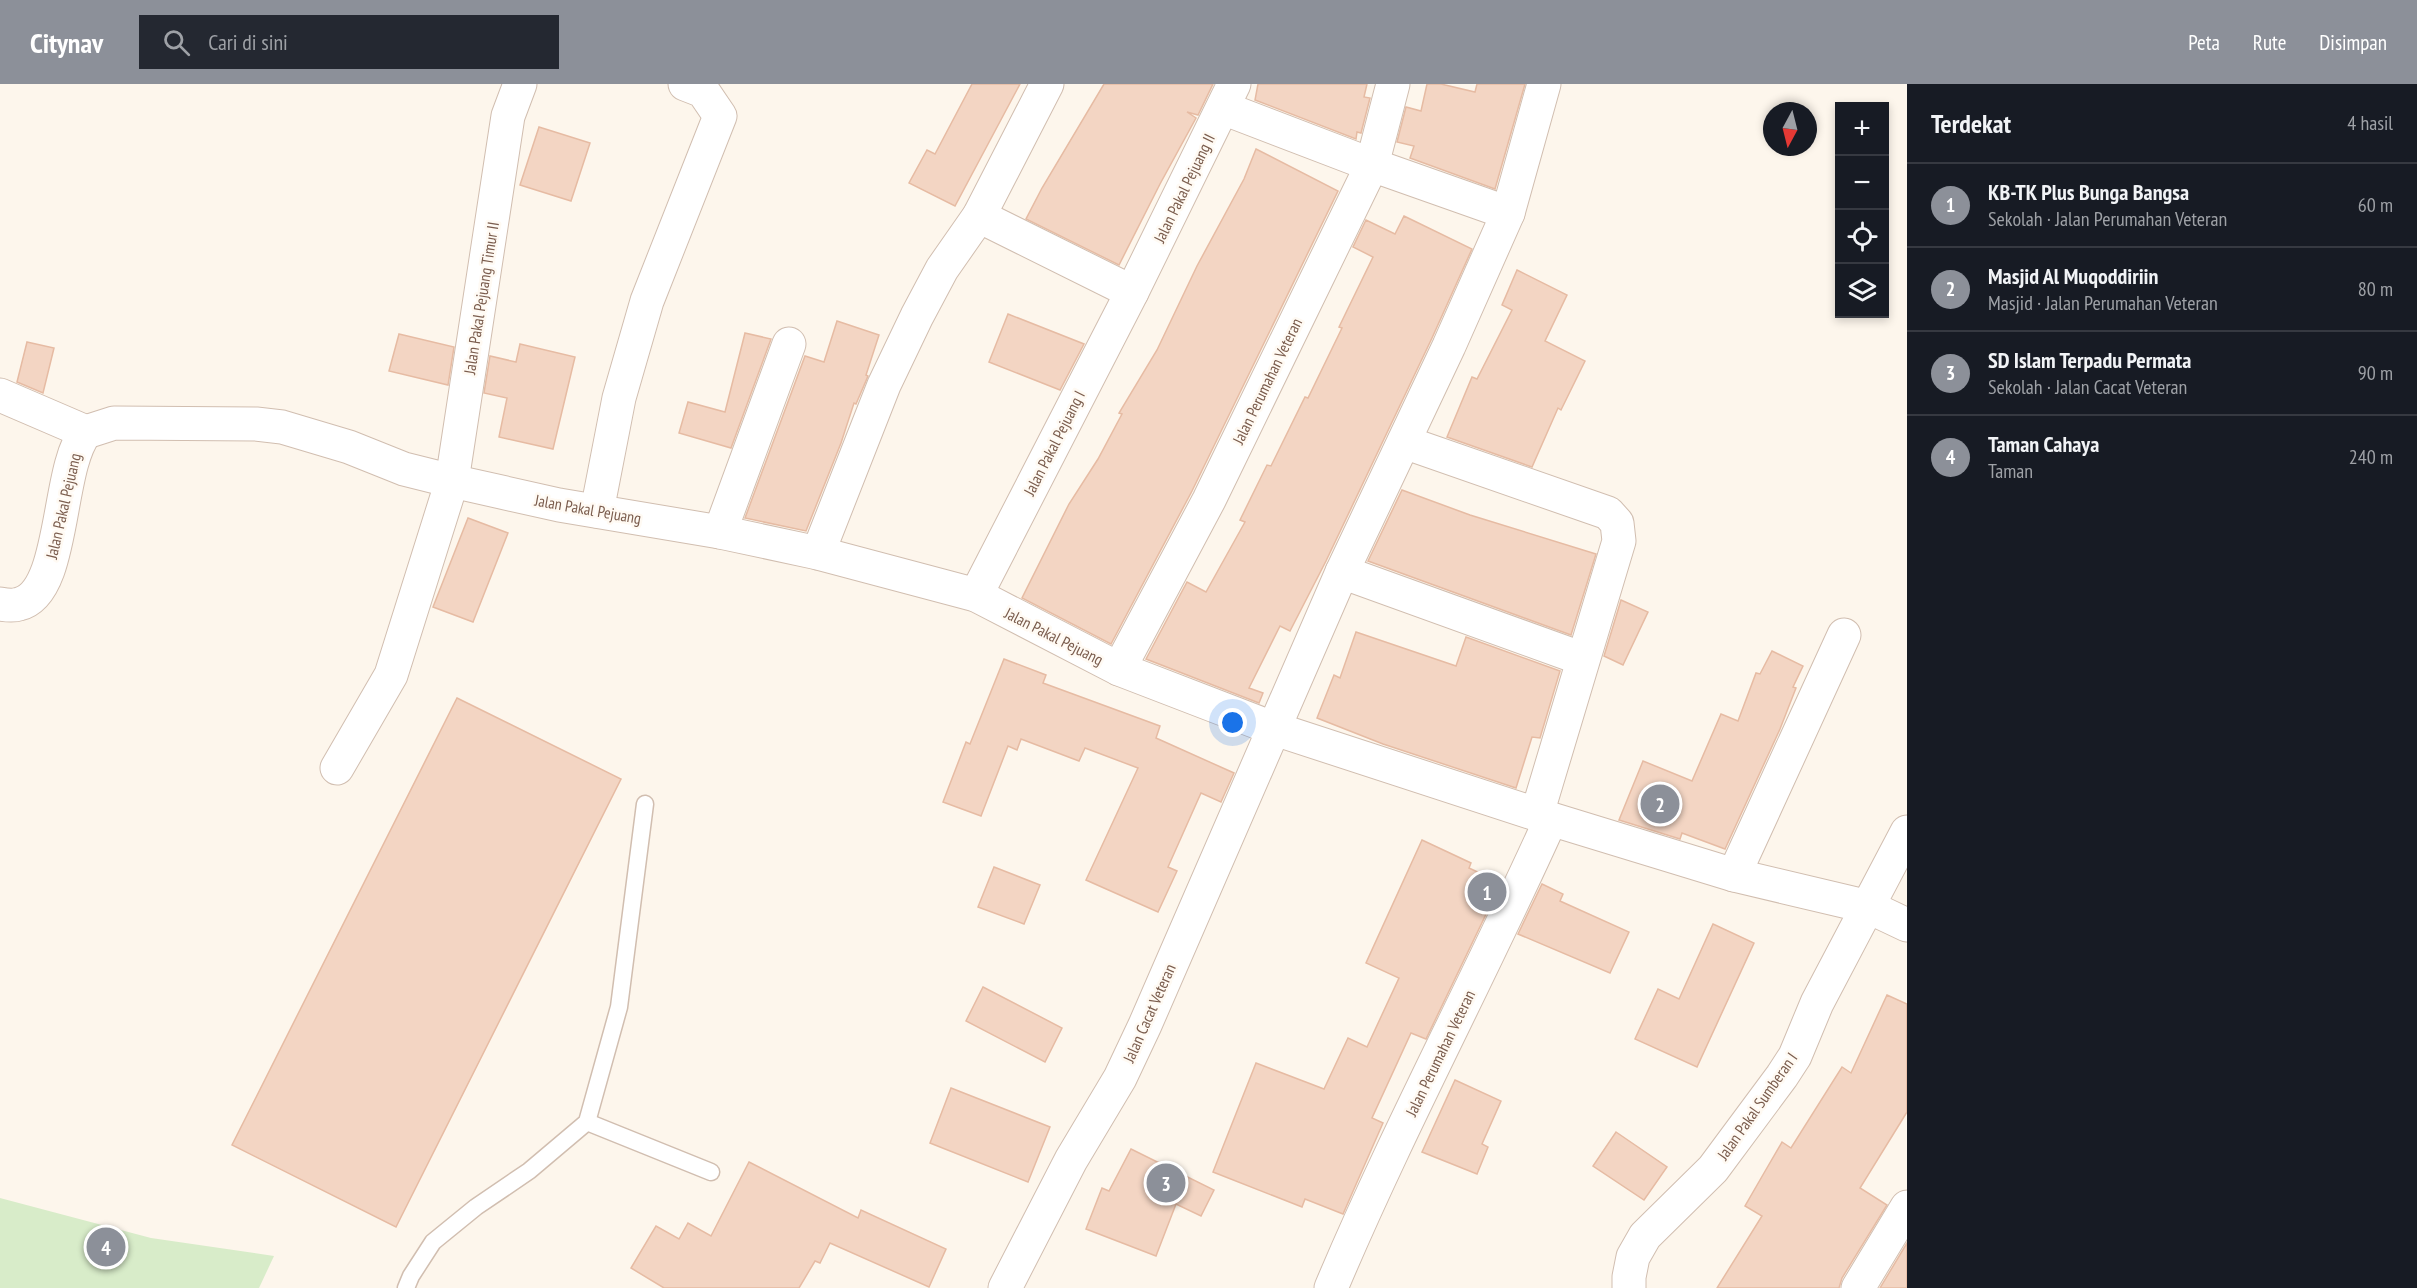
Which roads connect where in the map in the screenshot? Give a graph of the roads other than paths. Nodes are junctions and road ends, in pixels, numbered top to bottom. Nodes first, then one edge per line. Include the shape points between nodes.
1 (520, 84) edge
2 (685, 84) edge
3 (1047, 84) edge
4 (1393, 84) edge
5 (1544, 84) edge
6 (1228, 96) edge
7 (1372, 165) junction
8 (1508, 213) junction
9 (979, 216) junction
10 (1132, 292) junction
11 (789, 344) dead end
12 (0, 395) edge
13 (86, 432) junction
14 (1404, 442) junction
15 (452, 481) junction
16 (597, 511) junction
17 (720, 532) junction
18 (818, 553) junction
19 (1342, 572) junction
20 (976, 595) junction
21 (0, 604) edge
22 (1845, 635) dead end
23 (1583, 659) junction
24 (1119, 669) junction
25 (1275, 729) junction
26 (337, 768) dead end
27 (645, 804) dead end
28 (1544, 817) junction
29 (1907, 832) edge
30 (1734, 875) junction
31 (1869, 907) junction
32 (1907, 925) edge
33 (587, 1122) junction
34 (711, 1172) dead end
35 (1907, 1207) edge
36 (406, 1288) edge
37 (1005, 1288) edge
38 (1331, 1288) edge
39 (1629, 1288) edge
40 (1858, 1288) edge

1 - 15 street, Jalan Pakal Pejuang Timur II via 508,116
2 - 16 street via 703,91 720,116 647,302 619,398
3 - 9 street
4 - 7 street, Jalan Perumahan Veteran
5 - 8 street
6 - 7 street
6 - 10 street, Jalan Pakal Pejuang II
7 - 8 street
7 - 24 street, Jalan Perumahan Veteran via 1209,500
8 - 14 street
9 - 10 street
9 - 18 street via 942,269 908,334
10 - 20 street, Jalan Pakal Pejuang I
11 - 17 street
12 - 13 street
13 - 15 street, Jalan Pakal Pejuang via 114,423 282,427 404,469
13 - 21 street, Jalan Pakal Pejuang via 74,451 42,586 20,604
14 - 19 street
14 - 23 street, Jalan Perumahan Veteran via 1614,518 1620,531 1619,541
15 - 16 street, Jalan Pakal Pejuang
15 - 26 street, Jalan Pakal Pejuang Timur II via 391,675
16 - 17 street, Jalan Pakal Pejuang
17 - 18 street, Jalan Pakal Pejuang
18 - 20 street, Jalan Pakal Pejuang
19 - 23 street
19 - 25 street
20 - 24 street, Jalan Pakal Pejuang
22 - 30 street
23 - 28 street, Jalan Perumahan Veteran
24 - 25 street, Jalan Pakal Pejuang
25 - 28 street
25 - 37 street, Jalan Cacat Veteran via 1120,1078 1071,1160
27 - 33 lane via 619,1007
28 - 30 street
28 - 38 street, Jalan Perumahan Veteran via 1487,958 1366,1205
29 - 31 street, Jalan Pakal Sumberan I
30 - 31 street
31 - 32 street
31 - 39 street, Jalan Pakal Sumberan I via 1817,1002 1795,1056 1713,1169 1645,1236 1634,1257
33 - 34 lane
33 - 36 lane via 434,1242
35 - 40 street

